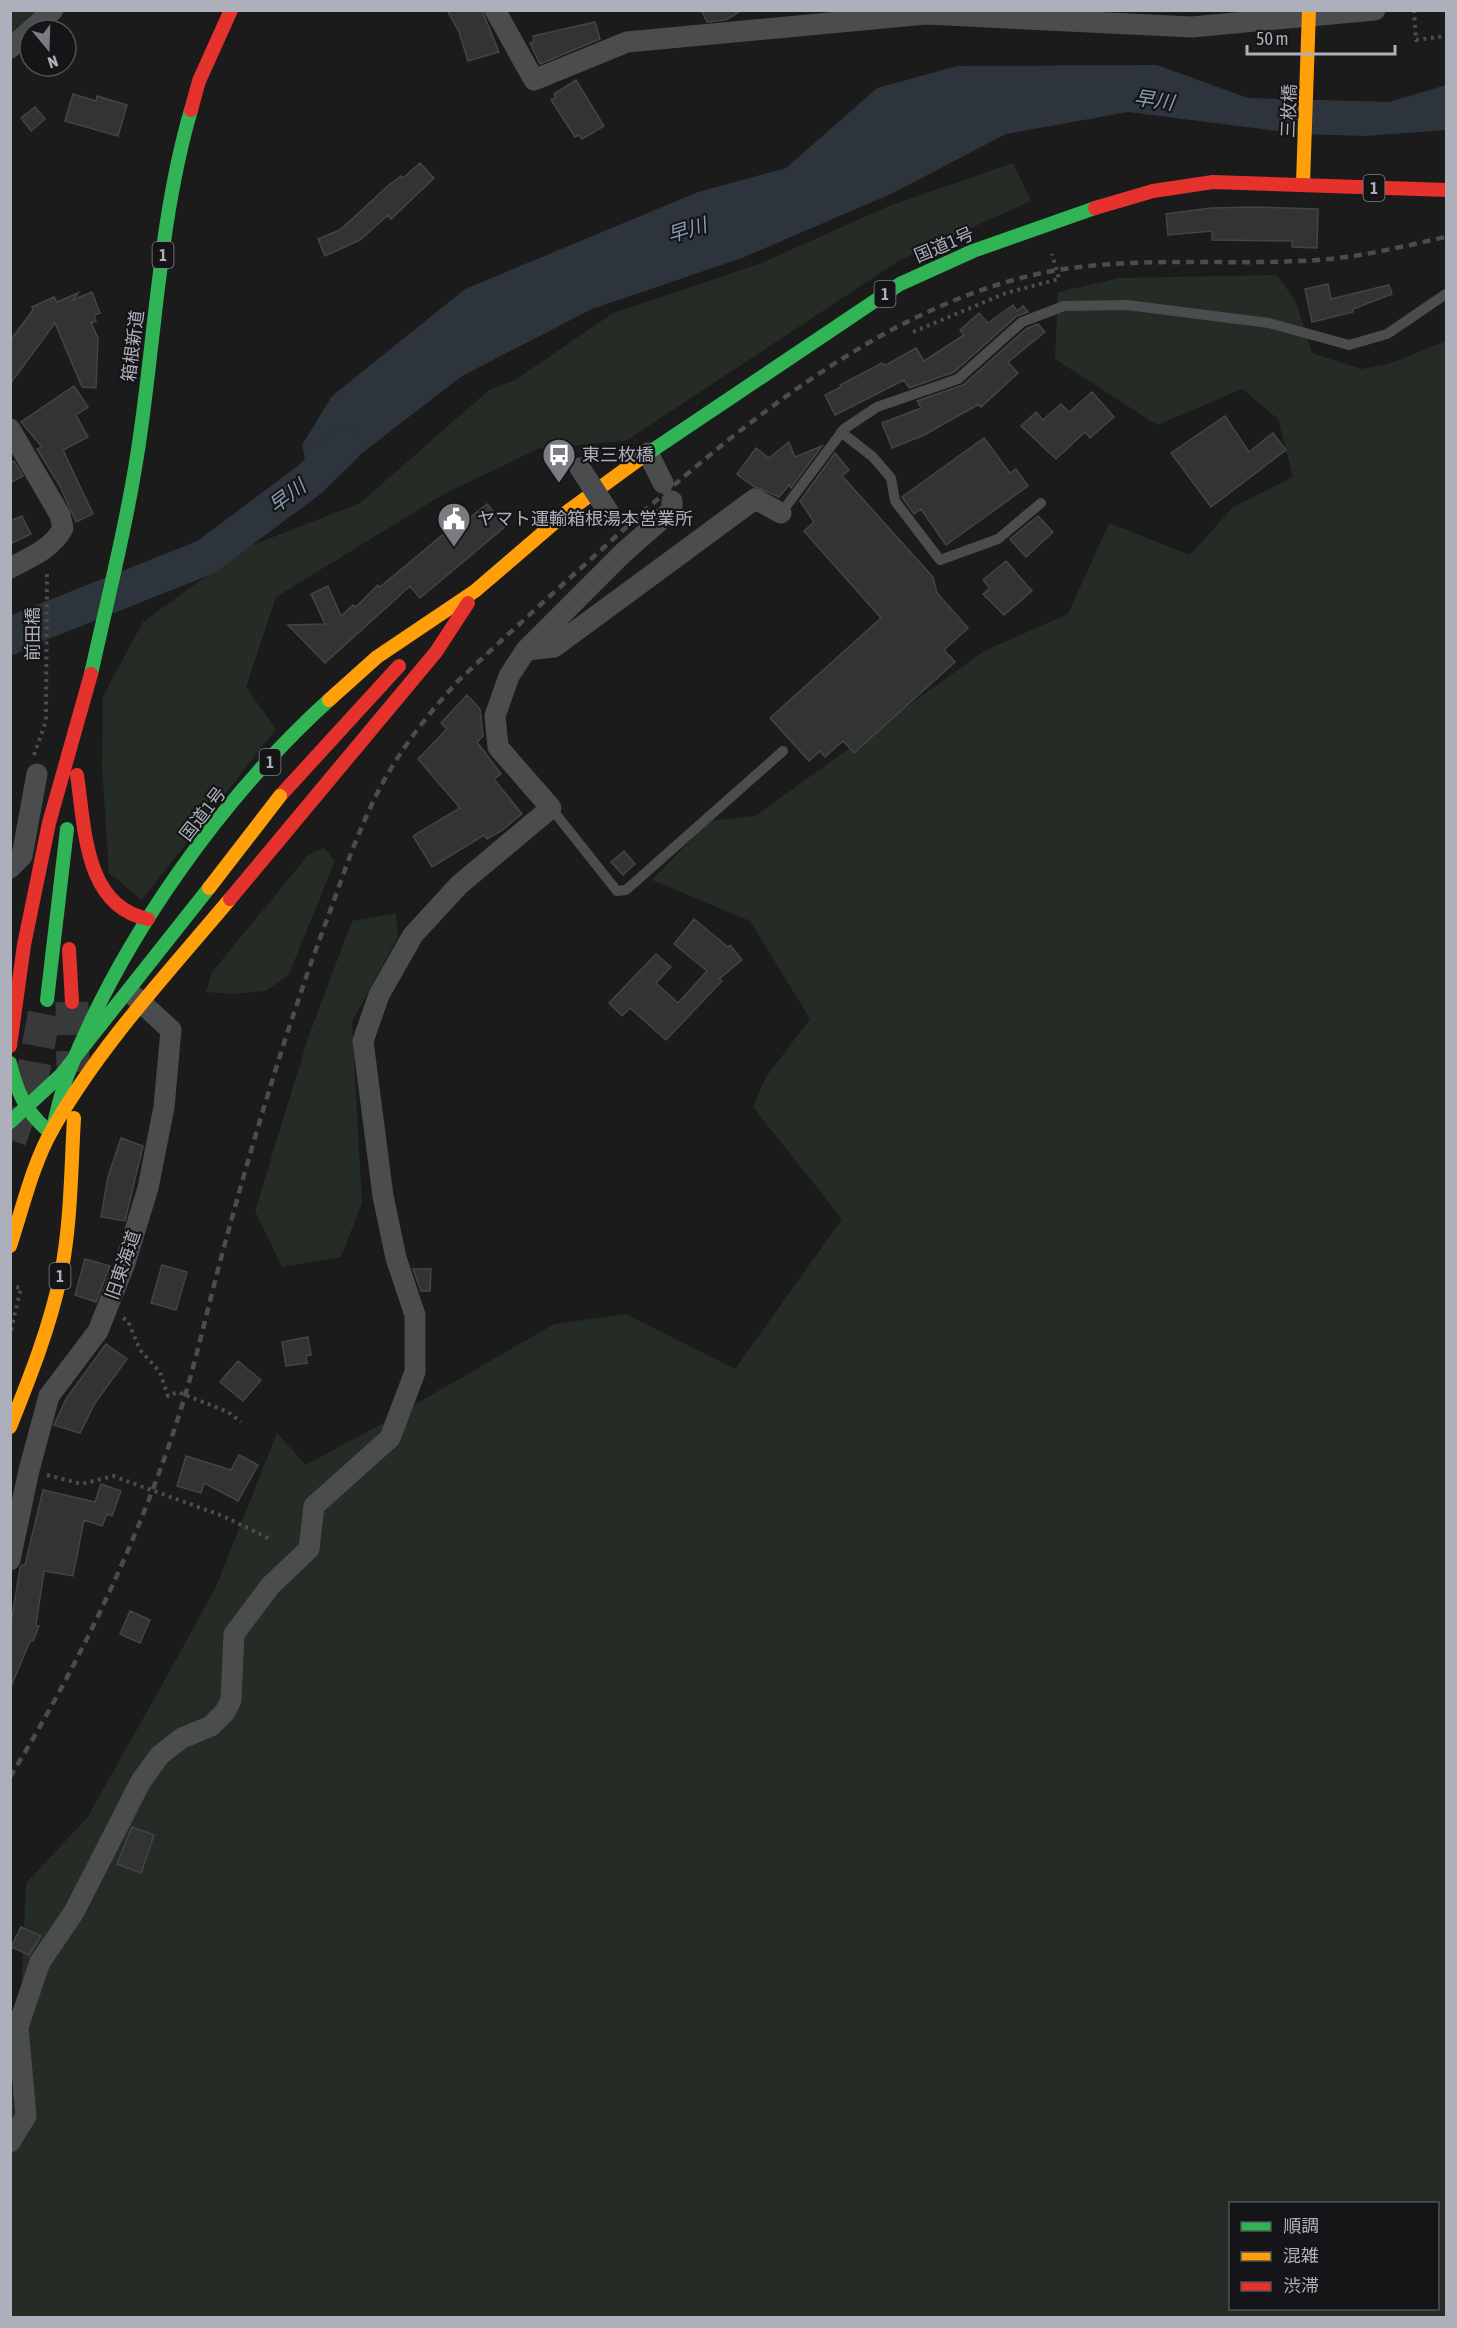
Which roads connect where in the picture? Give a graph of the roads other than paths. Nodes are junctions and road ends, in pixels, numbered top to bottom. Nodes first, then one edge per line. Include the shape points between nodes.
1 (231, 10) edge
2 (1374, 10) edge
3 (498, 11) edge
4 (1309, 17) edge
5 (1303, 183) junction
6 (1446, 190) edge
7 (1446, 294) edge
8 (10, 429) edge
9 (842, 432) junction
10 (648, 453) junction
11 (580, 468) dead end
12 (1041, 503) dead end
13 (609, 513) dead end
14 (781, 513) joint
15 (10, 568) edge
16 (475, 591) junction
17 (526, 650) junction
18 (87, 692) junction
19 (783, 751) dead end
20 (37, 774) road end
21 (77, 775) junction
22 (551, 808) junction
23 (10, 868) edge
24 (63, 870) junction
25 (148, 920) junction
26 (24, 945) junction
27 (113, 978) junction
28 (10, 993) edge
29 (47, 1000) tunnel mouth
30 (72, 1002) tunnel mouth
31 (143, 1004) junction
32 (10, 1046) edge
33 (10, 1063) edge
34 (74, 1118) dead end
35 (10, 1122) edge
36 (52, 1131) junction
37 (10, 1246) edge
38 (10, 1427) edge
39 (10, 1560) edge
40 (10, 2142) edge

1 - 18 main road, 箱根新道 / 1 via 199,81 180,147 128,508
2 - 4 street
3 - 4 street via 534,80 627,42 926,14 1192,27
4 - 5 main road, 三枚橋
5 - 6 main road, 国道1号 / 1
5 - 10 main road, 国道1号 / 1 via 1213,182 1153,191 1066,216 973,251 900,284
7 - 9 lane via 1387,334 1349,345 1269,322 1126,304 1064,306 1022,322 958,379 877,407
8 - 15 street via 60,515 63,528 47,548
9 - 12 lane via 891,478 895,501 940,560 998,539
9 - 14 lane
10 - 16 main road, 国道1号 / 1 via 567,512
10 - 17 street via 672,510
11 - 13 street, bridge
14 - 17 street via 755,498 554,646
16 - 25 main road, 国道1号 / 1 via 377,657 302,725 213,827
16 - 31 main road, 国道1号 / 1 via 436,652
16 - 35 main road, 1, bridge via 280,796 61,1075
17 - 22 street via 508,676 495,716 498,747
18 - 21 main road, 1
18 - 26 main road, 1 via 49,823
19 - 22 lane via 626,890 617,891
20 - 23 street via 22,856
21 - 24 main road, 1
21 - 25 main road, 1 via 87,834 106,896 120,910
22 - 40 street via 452,893 413,935 379,994 363,1041 383,1196 396,1258 415,1315 415,1372 390,1437 315,1506 309,1549 270,1585 234,1634 231,1700 225,1712 211,1726 182,1738 160,1755 141,1781 74,1912 40,1962 18,2027 26,2116
24 - 29 main road, 1
24 - 30 main road, 1
25 - 27 main road, 国道1号 / 1
26 - 28 main road, 1
26 - 32 main road, 1
27 - 31 street, 旧東海道
27 - 36 main road, 国道1号 / 1 via 68,1075
31 - 36 main road, 国道1号 / 1 via 96,1060
31 - 39 street, 旧東海道 via 171,1030 164,1107 148,1188 98,1331 49,1396
33 - 36 main road via 18,1092 29,1112
34 - 38 main road, 1 via 69,1219 61,1274 46,1332
36 - 37 main road, 国道1号 / 1 via 38,1160

